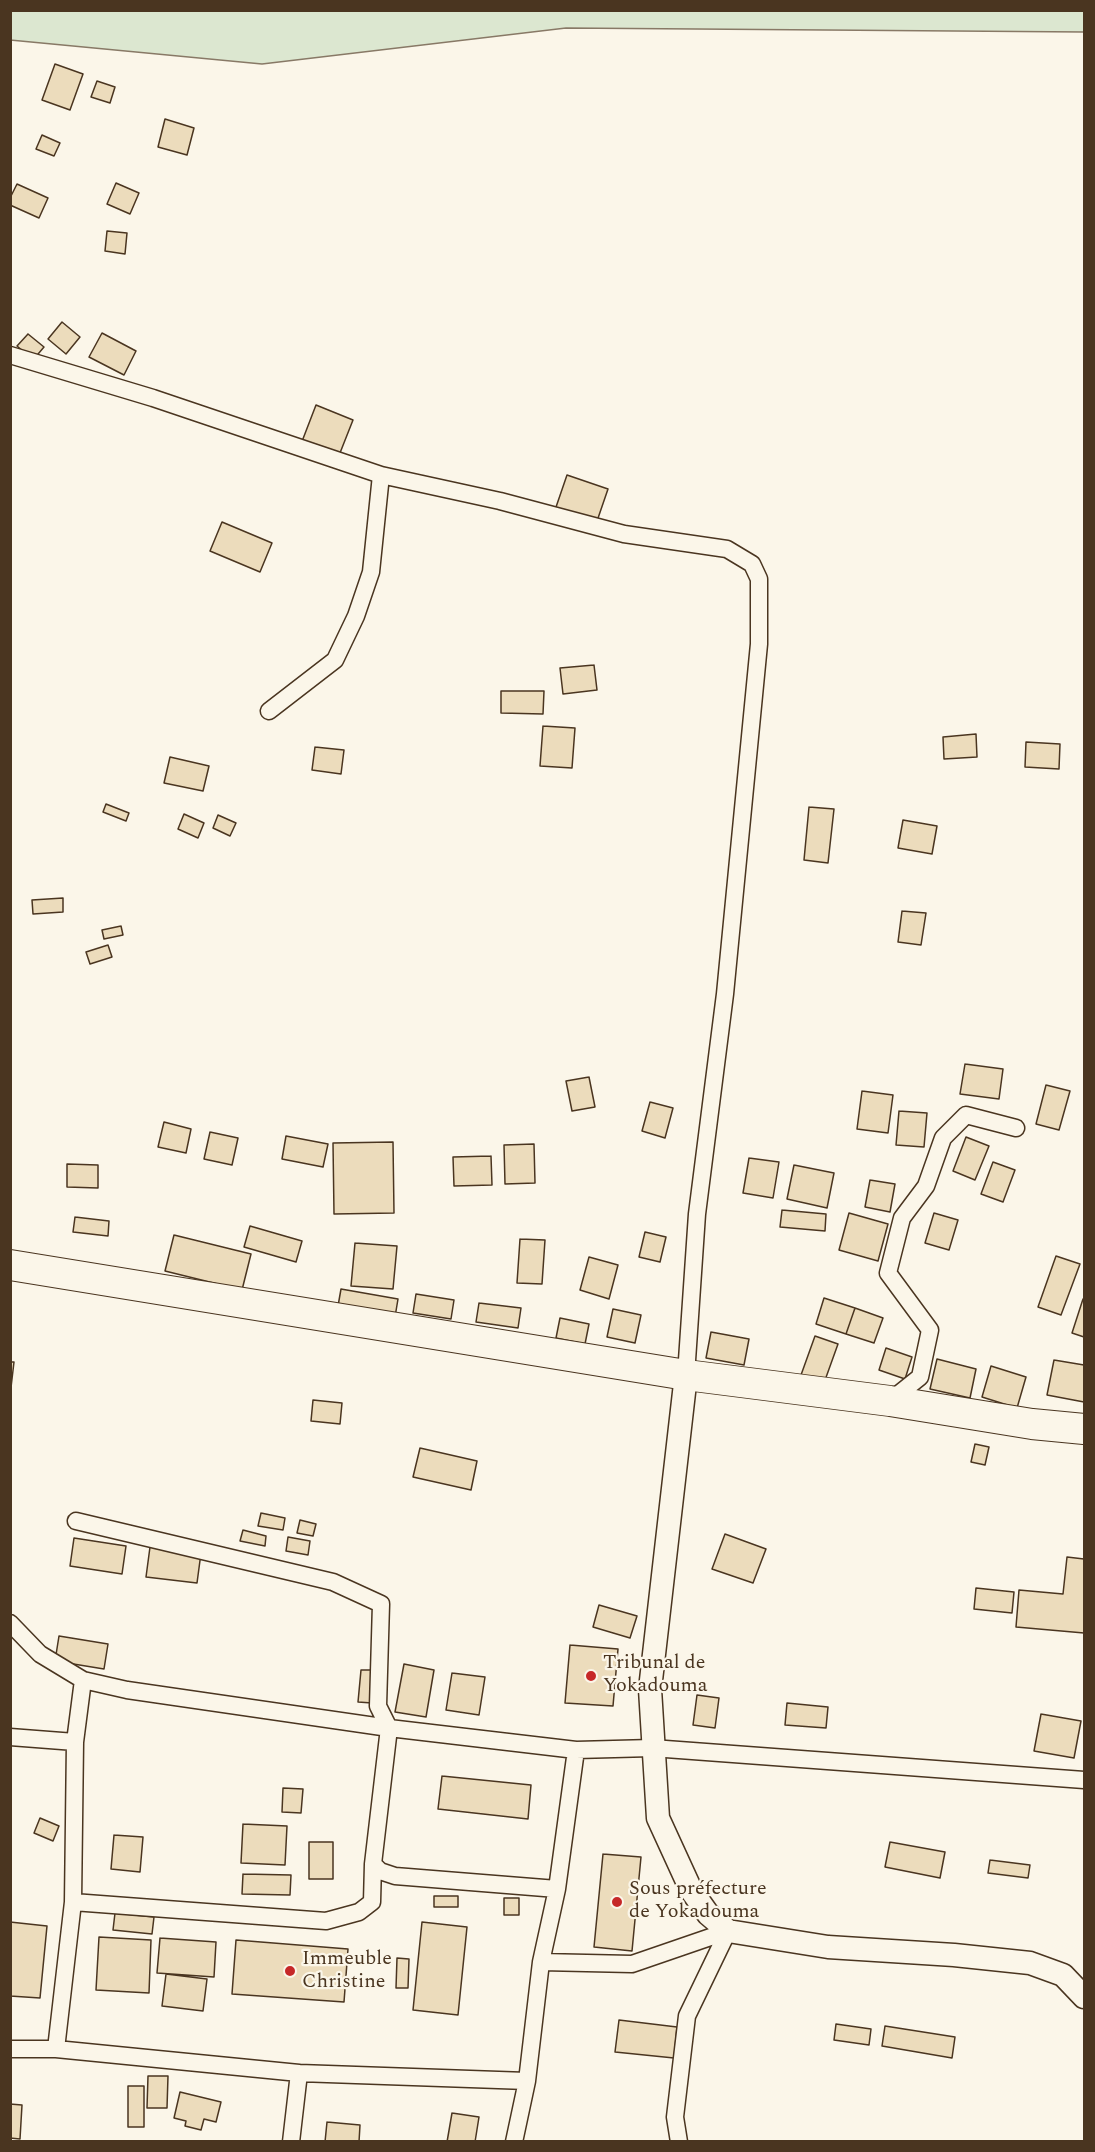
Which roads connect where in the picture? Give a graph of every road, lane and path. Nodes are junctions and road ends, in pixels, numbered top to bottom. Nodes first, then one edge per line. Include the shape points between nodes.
1 (10, 356) edge
2 (381, 475) junction
3 (269, 711) dead end
4 (1016, 1128) dead end
5 (10, 1265) edge
6 (686, 1375) junction
7 (890, 1401) junction
8 (1084, 1429) edge
9 (76, 1521) dead end
10 (10, 1623) edge
11 (83, 1680) junction
12 (389, 1728) junction
13 (10, 1737) edge
14 (75, 1742) junction
15 (652, 1748) junction
16 (576, 1750) junction
17 (1084, 1780) edge
18 (373, 1864) junction
19 (557, 1889) junction
20 (73, 1902) junction
21 (728, 1931) junction
22 (541, 1962) junction
23 (1084, 1997) edge
24 (10, 2049) edge
25 (56, 2049) junction
26 (299, 2073) junction
27 (527, 2081) junction
28 (291, 2142) edge
29 (513, 2142) edge
30 (679, 2142) edge

1 - 2 street via 153,398
2 - 3 street via 371,572 352,625 335,660
2 - 6 street via 624,534 727,549 752,564 759,579 759,644 725,994 697,1214
4 - 7 street via 966,1115 943,1138 926,1186 902,1218 888,1273 930,1330 920,1377
5 - 6 highway
6 - 7 highway
6 - 15 street via 650,1689
7 - 8 highway
9 - 12 street via 333,1582 381,1604 378,1706
10 - 11 street via 40,1654
11 - 12 street via 127,1690
11 - 14 street
12 - 16 street
12 - 18 street
13 - 14 street
14 - 20 street
15 - 16 street
15 - 17 street
15 - 21 street via 658,1818 691,1890 708,1914
16 - 19 street
18 - 19 street via 395,1876
18 - 20 street via 372,1902 359,1912 326,1921
19 - 22 street
20 - 25 street
21 - 22 street via 632,1964
21 - 23 street via 828,1947 1030,1964 1064,1975
21 - 30 street via 687,2016 675,2117
22 - 27 street
24 - 25 street
25 - 26 street
26 - 27 street
26 - 28 street
27 - 29 street

